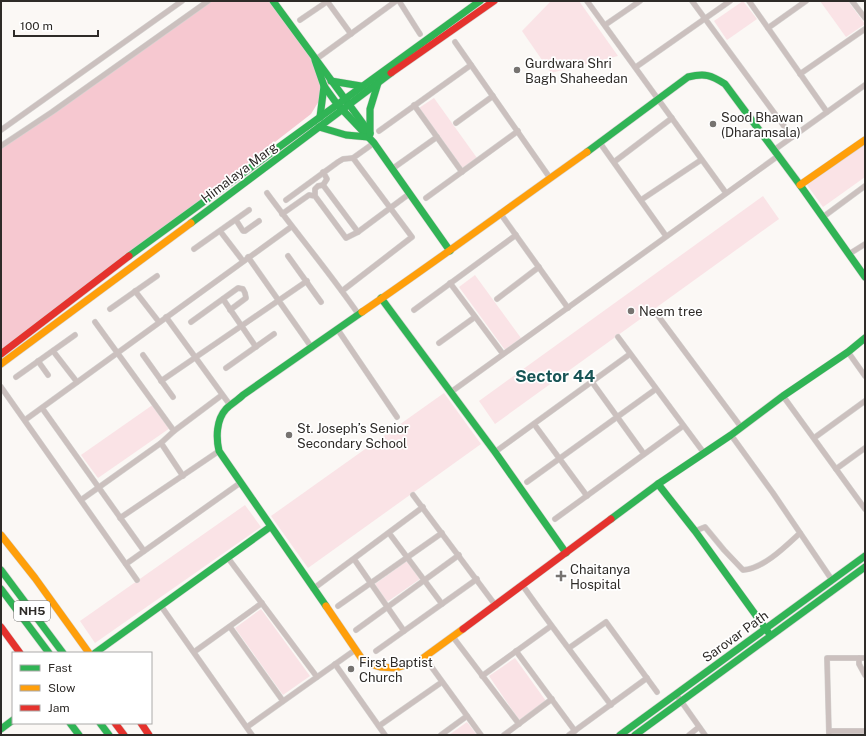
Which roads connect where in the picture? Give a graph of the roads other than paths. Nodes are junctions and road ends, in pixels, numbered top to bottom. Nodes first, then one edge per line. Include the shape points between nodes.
1 (182, 1) edge
2 (208, 1) edge
3 (273, 1) edge
4 (327, 1) edge
5 (396, 1) edge
6 (399, 1) edge
7 (480, 1) edge
8 (494, 1) edge
9 (587, 1) edge
10 (640, 1) edge
11 (692, 1) edge
12 (730, 1) edge
13 (749, 1) edge
14 (806, 1) edge
15 (852, 1) edge
16 (705, 18) junction
17 (865, 18) edge
18 (300, 20) dead end
19 (605, 25) junction
20 (768, 28) junction
21 (865, 29) edge
22 (351, 34) junction
23 (420, 34) dead end
24 (455, 42) dead end
25 (315, 60) junction
26 (471, 65) junction
27 (636, 67) junction
28 (800, 74) junction
29 (331, 81) junction
30 (378, 83) junction
31 (865, 85) edge
32 (324, 86) junction
33 (361, 86) junction
34 (493, 96) junction
35 (344, 98) junction
36 (659, 100) junction
37 (337, 104) junction
38 (350, 105) junction
39 (414, 105) junction
40 (343, 110) junction
41 (827, 112) junction
42 (320, 117) junction
43 (672, 118) junction
44 (456, 123) dead end
45 (319, 127) junction
46 (1, 130) edge
47 (379, 131) dead end
48 (518, 131) junction
49 (369, 135) junction
50 (437, 137) junction
51 (792, 137) junction
52 (865, 140) edge
53 (374, 143) junction
54 (600, 143) junction
55 (1, 146) edge
56 (776, 153) junction
57 (353, 158) junction
58 (701, 160) junction
59 (614, 162) junction
60 (392, 169) junction
61 (323, 172) junction
62 (462, 172) junction
63 (550, 178) junction
64 (800, 184) junction
65 (323, 185) junction
66 (865, 186) edge
67 (267, 193) dead end
68 (726, 193) junction
69 (409, 194) junction
70 (315, 196) junction
71 (426, 198) dead end
72 (286, 200) dead end
73 (641, 200) junction
74 (249, 210) dead end
75 (390, 210) junction
76 (500, 213) junction
77 (282, 214) junction
78 (823, 217) junction
79 (236, 220) junction
80 (259, 221) dead end
81 (291, 227) junction
82 (220, 231) junction
83 (358, 232) junction
84 (516, 235) junction
85 (666, 236) junction
86 (865, 245) edge
87 (194, 249) dead end
88 (450, 251) junction
89 (849, 254) junction
90 (288, 256) dead end
91 (245, 259) junction
92 (539, 268) junction
93 (157, 276) dead end
94 (865, 277) edge
95 (306, 281) junction
96 (450, 284) junction
97 (135, 291) junction
98 (342, 291) junction
99 (382, 298) junction
100 (497, 298) dead end
101 (223, 299) junction
102 (278, 301) junction
103 (321, 302) dead end
104 (568, 308) junction
105 (110, 309) dead end
106 (230, 310) junction
107 (414, 310) dead end
108 (656, 313) dead end
109 (359, 315) junction
110 (475, 316) junction
111 (166, 317) junction
112 (95, 322) dead end
113 (159, 322) junction
114 (191, 322) dead end
115 (241, 325) junction
116 (338, 330) junction
117 (274, 334) dead end
118 (74, 335) dead end
119 (618, 337) dead end
120 (865, 338) edge
121 (439, 343) dead end
122 (256, 347) junction
123 (312, 348) junction
124 (53, 351) junction
125 (848, 352) junction
126 (117, 353) junction
127 (1, 354) edge
128 (503, 354) junction
129 (630, 354) junction
130 (143, 355) dead end
131 (196, 357) junction
132 (38, 361) junction
133 (1, 364) edge
134 (226, 368) dead end
135 (48, 375) dead end
136 (865, 376) edge
137 (16, 377) dead end
138 (162, 380) junction
139 (77, 382) junction
140 (592, 382) junction
141 (1, 387) edge
142 (656, 390) junction
143 (451, 392) junction
144 (222, 395) junction
145 (783, 396) junction
146 (173, 397) dead end
147 (865, 401) edge
148 (230, 405) junction
149 (42, 408) junction
150 (397, 417) dead end
151 (617, 417) junction
152 (25, 420) junction
153 (534, 424) junction
154 (683, 426) junction
155 (741, 426) junction
156 (174, 431) junction
157 (731, 435) junction
158 (814, 438) junction
159 (161, 443) junction
160 (865, 448) edge
161 (219, 451) junction
162 (495, 452) junction
163 (704, 453) junction
164 (644, 454) junction
165 (559, 459) junction
166 (836, 469) junction
167 (183, 476) junction
168 (240, 482) junction
169 (527, 482) dead end
170 (658, 484) junction
171 (98, 488) junction
172 (413, 495) dead end
173 (587, 496) junction
174 (81, 500) junction
175 (423, 507) junction
176 (865, 509) edge
177 (120, 518) junction
178 (555, 519) dead end
179 (270, 527) junction
180 (695, 531) junction
181 (389, 533) junction
182 (442, 533) junction
183 (800, 533) junction
184 (1, 535) edge
185 (144, 552) junction
186 (566, 553) junction
187 (459, 555) junction
188 (865, 556) edge
189 (408, 557) junction
190 (228, 558) junction
191 (354, 559) junction
192 (126, 564) junction
193 (865, 567) edge
194 (1, 570) edge
195 (477, 579) junction
196 (138, 580) dead end
197 (424, 580) junction
198 (832, 580) junction
199 (371, 583) junction
200 (523, 586) junction
201 (1, 589) edge
202 (313, 589) junction
203 (262, 603) junction
204 (442, 604) junction
205 (161, 606) junction
206 (338, 606) dead end
207 (496, 606) junction
208 (388, 607) junction
209 (230, 626) junction
210 (551, 626) junction
211 (1, 627) edge
212 (766, 629) junction
213 (356, 630) dead end
214 (404, 631) junction
215 (771, 636) junction
216 (453, 637) junction
217 (569, 648) junction
218 (355, 650) junction
219 (376, 651) dead end
220 (516, 651) junction
221 (19, 652) edge
222 (48, 652) edge
223 (62, 652) edge
224 (87, 652) edge
225 (96, 652) edge
226 (194, 652) junction
227 (424, 658) junction
228 (862, 658) edge
229 (335, 664) junction
230 (482, 676) junction
231 (865, 676) edge
232 (317, 677) junction
233 (647, 678) junction
234 (442, 682) junction
235 (657, 692) dead end
236 (676, 694) junction
237 (552, 699) junction
238 (283, 701) junction
239 (681, 702) junction
240 (611, 705) junction
241 (467, 716) junction
242 (12, 721) edge
243 (71, 724) edge
244 (101, 724) edge
245 (116, 724) edge
246 (142, 724) edge
247 (519, 724) junction
248 (379, 726) junction
249 (247, 727) junction
250 (699, 727) junction
251 (1, 729) edge
252 (575, 731) junction
253 (865, 731) edge
254 (829, 733) edge
255 (79, 735) edge
256 (109, 735) edge
257 (124, 735) edge
258 (149, 735) edge
259 (252, 735) edge
260 (385, 735) edge
261 (441, 735) edge
262 (481, 735) edge
263 (504, 735) edge
264 (569, 735) edge
265 (620, 735) edge
266 (635, 735) edge
267 (689, 735) edge
268 (705, 735) edge

1 - 46 street
2 - 55 street
3 - 25 main road
4 - 18 street
4 - 22 street
5 - 22 street
6 - 23 street
7 - 33 main road, Himalaya Marg
8 - 30 main road, Himalaya Marg
9 - 19 street
10 - 19 street
11 - 16 street
12 - 16 street
13 - 20 street
14 - 20 street
15 - 17 street
16 - 27 street
16 - 51 street
19 - 27 street
20 - 28 street
21 - 28 street
22 - 25 street
24 - 26 street
25 - 29 main road
25 - 32 main road
26 - 34 street
26 - 39 street
27 - 36 street
28 - 41 street
29 - 33 main road
29 - 35 main road
30 - 38 main road, Himalaya Marg
30 - 49 main road via 370,109
31 - 41 street
32 - 37 main road
32 - 42 main road
33 - 35 main road, Himalaya Marg
34 - 44 street
34 - 48 street
35 - 37 main road, Himalaya Marg
35 - 38 main road
36 - 43 street
36 - 54 main road
36 - 56 main road via 688,78 701,74 710,75 725,84
37 - 40 main road
37 - 42 main road, Himalaya Marg
38 - 40 main road, Himalaya Marg
38 - 49 main road
39 - 47 street
39 - 50 street
40 - 45 main road, Himalaya Marg
40 - 49 main road
41 - 51 street
42 - 127 main road, Himalaya Marg via 144,244
43 - 58 street
43 - 59 street
45 - 49 main road via 346,135
45 - 133 main road, Himalaya Marg
48 - 62 street
48 - 63 street
49 - 53 main road
50 - 60 street
50 - 62 street
51 - 56 street
52 - 64 main road
53 - 57 street
53 - 60 main road
54 - 59 street
54 - 63 main road
56 - 64 main road
56 - 68 street
57 - 61 street via 343,159
57 - 75 street
58 - 68 street
58 - 73 street
59 - 73 street
60 - 69 main road
61 - 65 street via 328,179
61 - 72 street
62 - 71 street
63 - 76 main road
64 - 78 main road
65 - 70 street via 315,189
65 - 83 street
66 - 78 street
67 - 77 street
68 - 85 street
69 - 75 street
69 - 88 main road
70 - 77 street via 309,195
70 - 83 street via 346,238
73 - 85 street
74 - 79 street
75 - 83 street
75 - 98 street via 412,237
76 - 84 street
76 - 88 main road
77 - 81 street
78 - 89 main road
79 - 80 street via 243,231
79 - 82 street
81 - 91 street
81 - 98 street
82 - 87 street
82 - 91 street
84 - 92 street
84 - 96 street
85 - 104 street
86 - 89 street
88 - 99 main road
89 - 94 main road
90 - 95 street
91 - 102 street
91 - 111 street
92 - 100 street
92 - 104 street
93 - 97 street
95 - 102 street
95 - 103 street
96 - 107 street
96 - 110 street
97 - 105 street
97 - 113 street
98 - 109 street
99 - 109 main road
99 - 143 main road
101 - 106 street
101 - 106 street via 238,288 243,289 246,298
101 - 114 street
102 - 115 street
102 - 123 street
104 - 128 street
106 - 115 street
108 - 155 street
109 - 116 main road
110 - 121 street
110 - 128 street
111 - 113 street
111 - 131 street
112 - 126 street
113 - 126 street
115 - 122 street
115 - 131 street
116 - 123 main road
116 - 150 street
117 - 122 street
118 - 124 street
119 - 129 street
120 - 125 main road
122 - 134 street
123 - 148 main road
124 - 132 street
124 - 139 street
125 - 136 street
125 - 145 main road
126 - 139 street
126 - 156 street
128 - 143 street
129 - 140 street
129 - 142 street
130 - 138 street
131 - 138 street
131 - 144 street
132 - 135 street
132 - 137 street
138 - 146 street
139 - 149 street
140 - 151 street
140 - 153 street
141 - 152 street
142 - 151 street
142 - 154 street
143 - 162 main road
144 - 148 street
144 - 156 street
145 - 155 main road
145 - 158 street
147 - 158 street
148 - 161 main road via 225,410 217,430
149 - 152 street
149 - 171 street
151 - 164 street
151 - 165 street
152 - 174 street
153 - 162 street
153 - 165 street
154 - 163 street
154 - 164 street
155 - 157 main road
156 - 159 street
157 - 163 main road
157 - 183 street
158 - 166 street
159 - 167 street
159 - 171 street
160 - 166 street
161 - 167 street
161 - 168 main road
162 - 186 main road
163 - 170 main road
164 - 173 street
165 - 169 street
165 - 173 street
166 - 176 street
167 - 177 street
168 - 179 main road
168 - 185 street
170 - 180 main road
170 - 186 main road
171 - 174 street
171 - 177 street
172 - 175 street
173 - 178 street
174 - 192 street
175 - 181 street
175 - 182 street
177 - 185 street
179 - 190 main road
179 - 202 main road
180 - 183 street via 706,527 743,570 759,566
180 - 212 main road
181 - 189 street
181 - 191 street
182 - 187 street
182 - 189 street
183 - 198 street
184 - 224 main road
185 - 192 street
186 - 200 main road
187 - 195 street
187 - 197 street
188 - 198 main road, Sarovar Path
189 - 197 street
189 - 199 street
190 - 203 street
190 - 205 main road
191 - 199 street
191 - 202 street
192 - 196 street
193 - 215 main road, Sarovar Path
194 - 223 main road, NH5
195 - 204 street
195 - 207 street
197 - 204 street
197 - 208 street
198 - 212 main road, Sarovar Path
199 - 206 street
199 - 208 street
200 - 207 main road
200 - 210 street
201 - 222 main road, NH5
202 - 218 main road
203 - 209 street
203 - 232 street
204 - 214 street
205 - 225 main road
205 - 226 street
207 - 216 main road
208 - 213 street
208 - 214 street
209 - 226 street
209 - 238 street
210 - 217 street
210 - 220 street
211 - 221 main road
212 - 215 main road
212 - 236 main road, Sarovar Path
214 - 219 street
215 - 239 main road, Sarovar Path
216 - 227 main road
216 - 230 street
217 - 233 street via 606,622
217 - 240 street
218 - 227 main road via 365,662 387,668 402,667
218 - 229 street
220 - 230 street
220 - 237 street
226 - 249 street
227 - 234 street
228 - 231 street via 859,664
228 - 254 street via 827,658
229 - 232 street
229 - 248 street
230 - 247 street
232 - 238 street
233 - 235 street
233 - 240 street
234 - 241 street
234 - 248 street
236 - 239 street
236 - 265 main road, Sarovar Path
237 - 247 street
237 - 252 street
238 - 249 street
239 - 250 street
239 - 266 main road, Sarovar Path
240 - 252 street
241 - 261 street
241 - 262 street
242 - 251 main road
243 - 255 main road
244 - 256 main road
245 - 257 main road
246 - 258 main road
247 - 263 street
248 - 260 street
249 - 259 street
250 - 267 street
250 - 268 street
252 - 264 street
253 - 254 street

